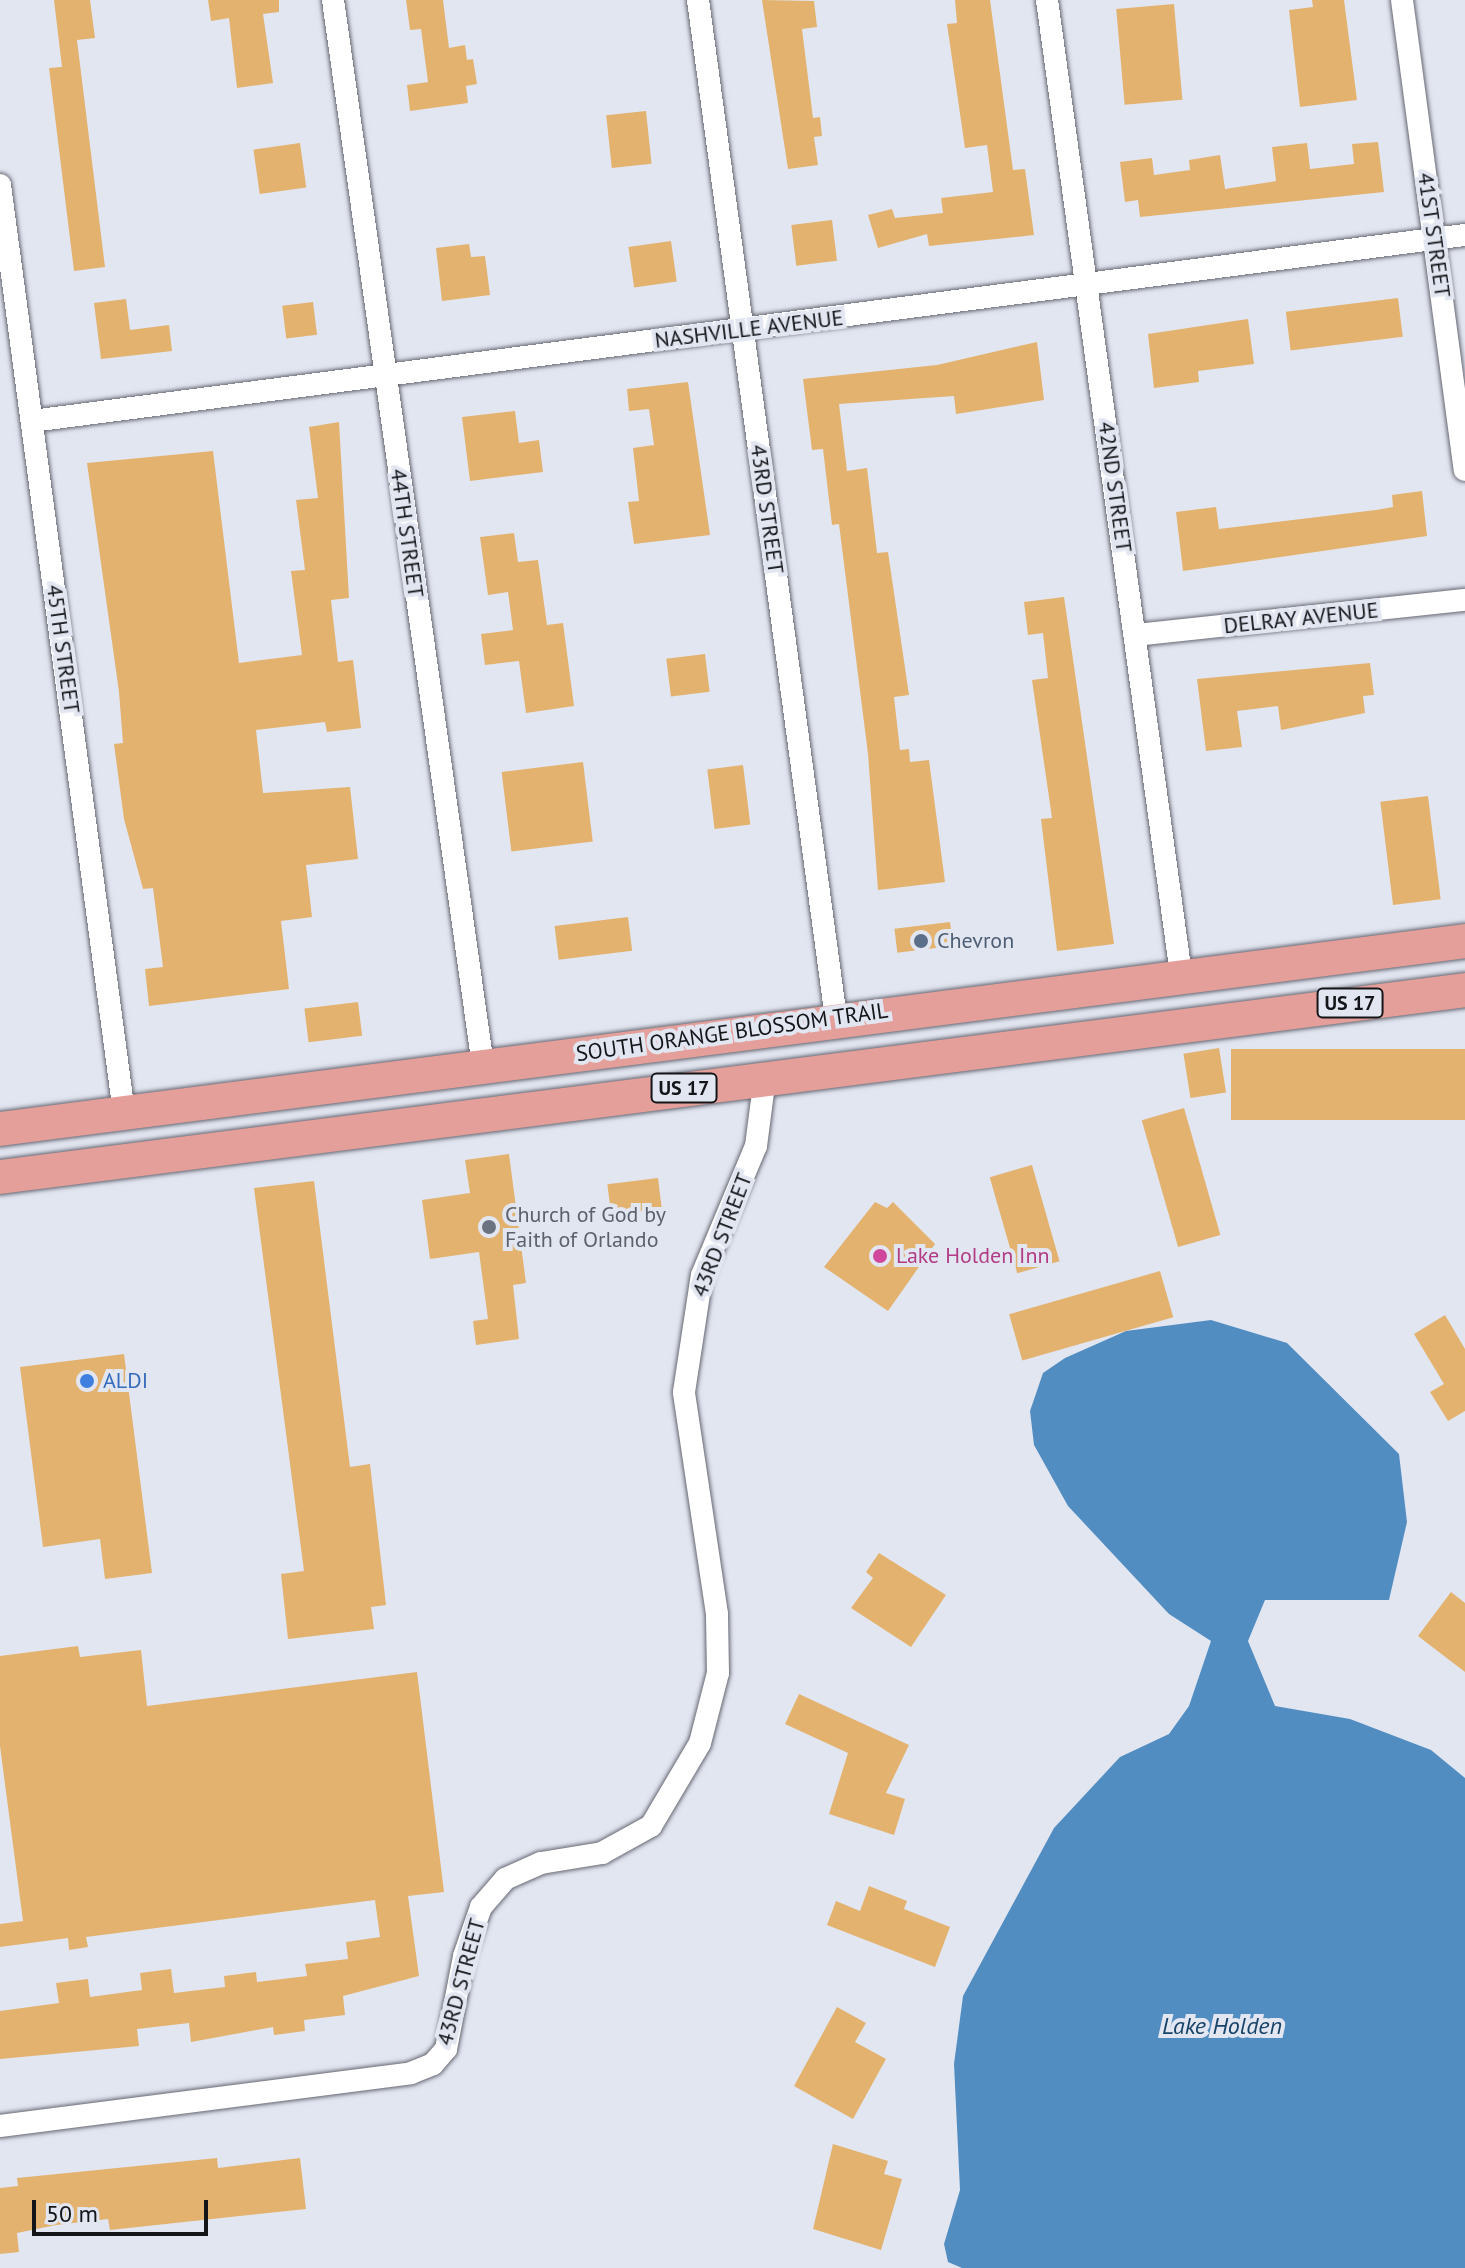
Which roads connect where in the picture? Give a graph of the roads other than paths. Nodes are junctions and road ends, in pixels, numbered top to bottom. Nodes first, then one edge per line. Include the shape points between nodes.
1 (333, 0) edge
2 (698, 0) edge
3 (1047, 0) edge
4 (1402, 0) edge
5 (0, 185) edge
6 (1465, 235) edge
7 (1434, 239) junction
8 (1087, 286) junction
9 (743, 329) junction
10 (385, 376) junction
11 (32, 421) junction
12 (1465, 470) edge
13 (1465, 600) edge
14 (1136, 635) junction
15 (1465, 941) edge
16 (1181, 974) junction
17 (1464, 990) edge
18 (836, 1018) junction
19 (483, 1066) junction
20 (765, 1077) junction
21 (242, 1097) junction
22 (124, 1113) junction
23 (0, 1129) edge
24 (163, 1155) junction
25 (0, 1176) edge
26 (0, 2126) edge

1 - 10 street, 44TH STREET
2 - 9 street, 43RD STREET
3 - 8 street, 42ND STREET
4 - 7 street, 41ST STREET
5 - 11 street, 45TH STREET
6 - 7 street, NASHVILLE AVENUE
7 - 8 street, NASHVILLE AVENUE
7 - 12 street, 41ST STREET
8 - 9 street, NASHVILLE AVENUE
8 - 14 street, 42ND STREET
9 - 10 street, NASHVILLE AVENUE
9 - 18 street, 43RD STREET
10 - 11 street, NASHVILLE AVENUE
10 - 19 street, 44TH STREET
11 - 22 street, 45TH STREET
13 - 14 street, DELRAY AVENUE
14 - 16 street, 42ND STREET
15 - 16 main road, SOUTH ORANGE BLOSSOM TRAIL / US 17
16 - 18 main road, SOUTH ORANGE BLOSSOM TRAIL / US 17
17 - 20 main road, US 17
18 - 19 main road, SOUTH ORANGE BLOSSOM TRAIL / US 17
19 - 21 main road, SOUTH ORANGE BLOSSOM TRAIL / US 17
20 - 24 main road, US 17
20 - 26 street, 43RD STREET via 756,1146 702,1275 684,1392 717,1614 718,1673 700,1743 651,1826 602,1853 541,1863 505,1879 481,1907 464,1956 449,2039 433,2064 411,2073
21 - 22 main road, SOUTH ORANGE BLOSSOM TRAIL / US 17
21 - 24 main road via 197,1113 175,1131
22 - 23 main road, SOUTH ORANGE BLOSSOM TRAIL / US 17
22 - 25 main road via 89,1139
24 - 25 main road, US 17

